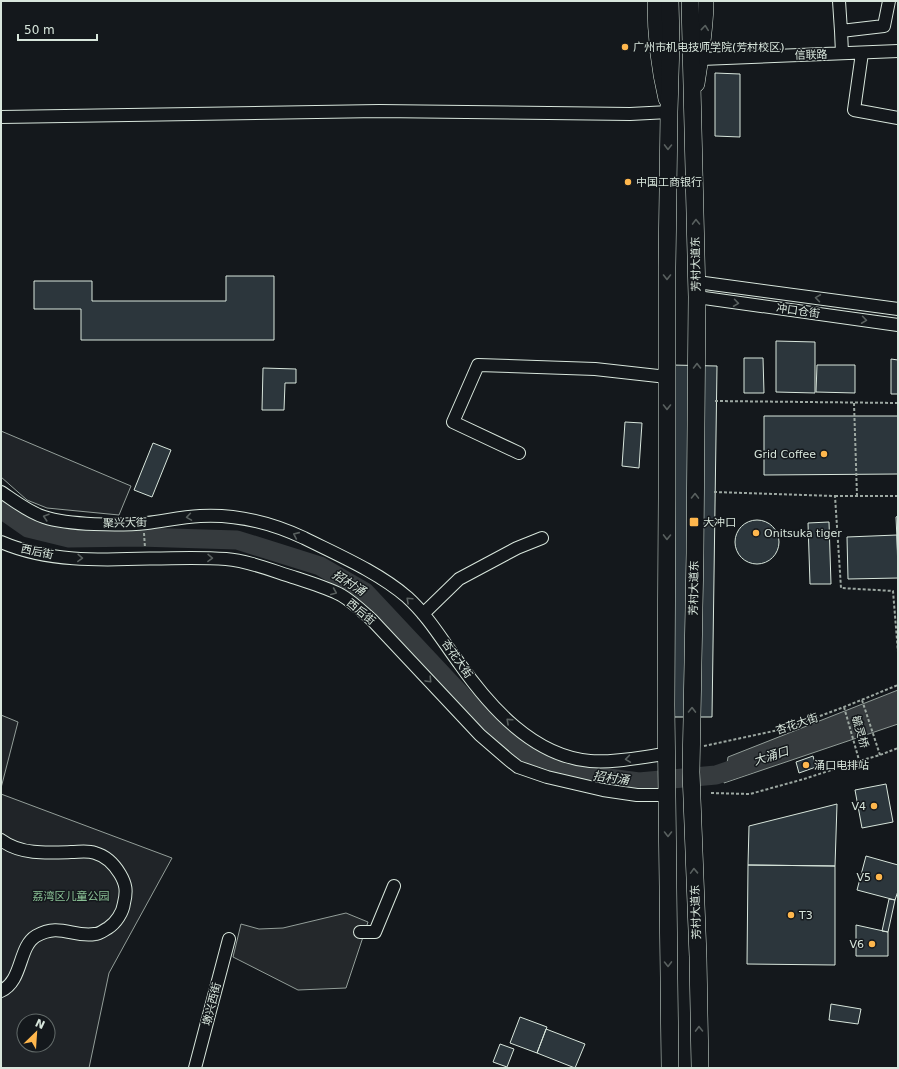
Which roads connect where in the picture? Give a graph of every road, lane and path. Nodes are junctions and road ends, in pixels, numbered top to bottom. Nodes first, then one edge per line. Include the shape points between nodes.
1 (655, 1) edge
2 (670, 1) edge
3 (690, 1) edge
4 (706, 1) edge
5 (839, 1) edge
6 (889, 1) edge
7 (841, 31) junction
8 (898, 51) edge
9 (842, 53) junction
10 (862, 53) junction
11 (701, 59) junction
12 (693, 108) junction
13 (669, 110) junction
14 (1, 117) edge
15 (898, 118) edge
16 (697, 290) junction
17 (898, 309) edge
18 (898, 325) edge
19 (667, 377) junction
20 (715, 401) dead end
21 (854, 403) junction
22 (898, 403) edge
23 (519, 453) dead end
24 (1, 492) edge
25 (714, 492) dead end
26 (835, 496) junction
27 (857, 496) junction
28 (898, 496) edge
29 (256, 521) joint
30 (144, 524) junction
31 (542, 538) dead end
32 (1, 542) edge
33 (146, 558) junction
34 (423, 614) junction
35 (898, 652) edge
36 (898, 685) edge
37 (862, 700) junction
38 (844, 708) junction
39 (691, 748) junction
40 (898, 748) edge
41 (666, 754) junction
42 (880, 755) junction
43 (859, 761) junction
44 (667, 785) junction
45 (711, 793) dead end
46 (1, 840) edge
47 (394, 886) dead end
48 (360, 932) dead end
49 (229, 939) dead end
50 (1, 991) edge
51 (195, 1068) edge
52 (670, 1068) edge
53 (700, 1068) edge

1 - 13 main road via 660,73
2 - 13 highway
3 - 12 highway, 芳村大道东
11 -> 4 main road, 芳村大道东
5 - 7 street
6 - 7 street via 884,26
7 - 9 street
8 - 10 street, 信联路
9 - 10 street, 信联路
9 - 11 street, 信联路
10 - 15 street via 854,110
11 - 12 main road, 芳村大道东
16 -> 12 highway, 芳村大道东
13 - 14 street via 630,114 379,112
13 -> 19 highway
17 -> 16 street, 冲口仓街
16 -> 18 street, 冲口仓街
39 -> 16 highway, 芳村大道东
19 - 23 street via 595,369 478,365 453,422
19 -> 41 highway
20 - 21 path
21 - 22 path
21 - 27 path
30 -> 24 street, 聚兴大街 via 59,521 27,510
25 - 26 path
26 - 27 path
26 - 35 path via 841,588 893,591
27 - 28 path
29 -> 30 street, 聚兴大街 via 199,516
34 -> 29 street, 杏花大街 via 393,586 357,565 286,530
30 - 33 path
31 - 34 street via 517,548 459,580
32 -> 33 street, 西后街 via 47,555 76,558
33 -> 44 street, 西后街 via 210,558 243,562 341,595 360,608 480,735 518,767 547,777 603,790 637,794
41 -> 34 street, 杏花大街 via 604,762 589,761 563,755 540,744 498,711
36 - 37 path, 杏花大街
37 - 38 path, 杏花大街
37 - 42 path
38 - 39 path, 杏花大街 via 788,728
38 - 43 path, 毓灵桥
53 -> 39 highway, 芳村大道东
40 - 42 path
41 - 44 highway
42 - 43 path
43 - 45 path via 750,794
44 -> 52 highway
46 - 50 street via 30,852 96,853 115,866 126,889 124,906 110,927 96,934 55,930 36,936 29,942 10,984
47 - 48 street via 375,932
49 - 51 street, 墩兴西街

